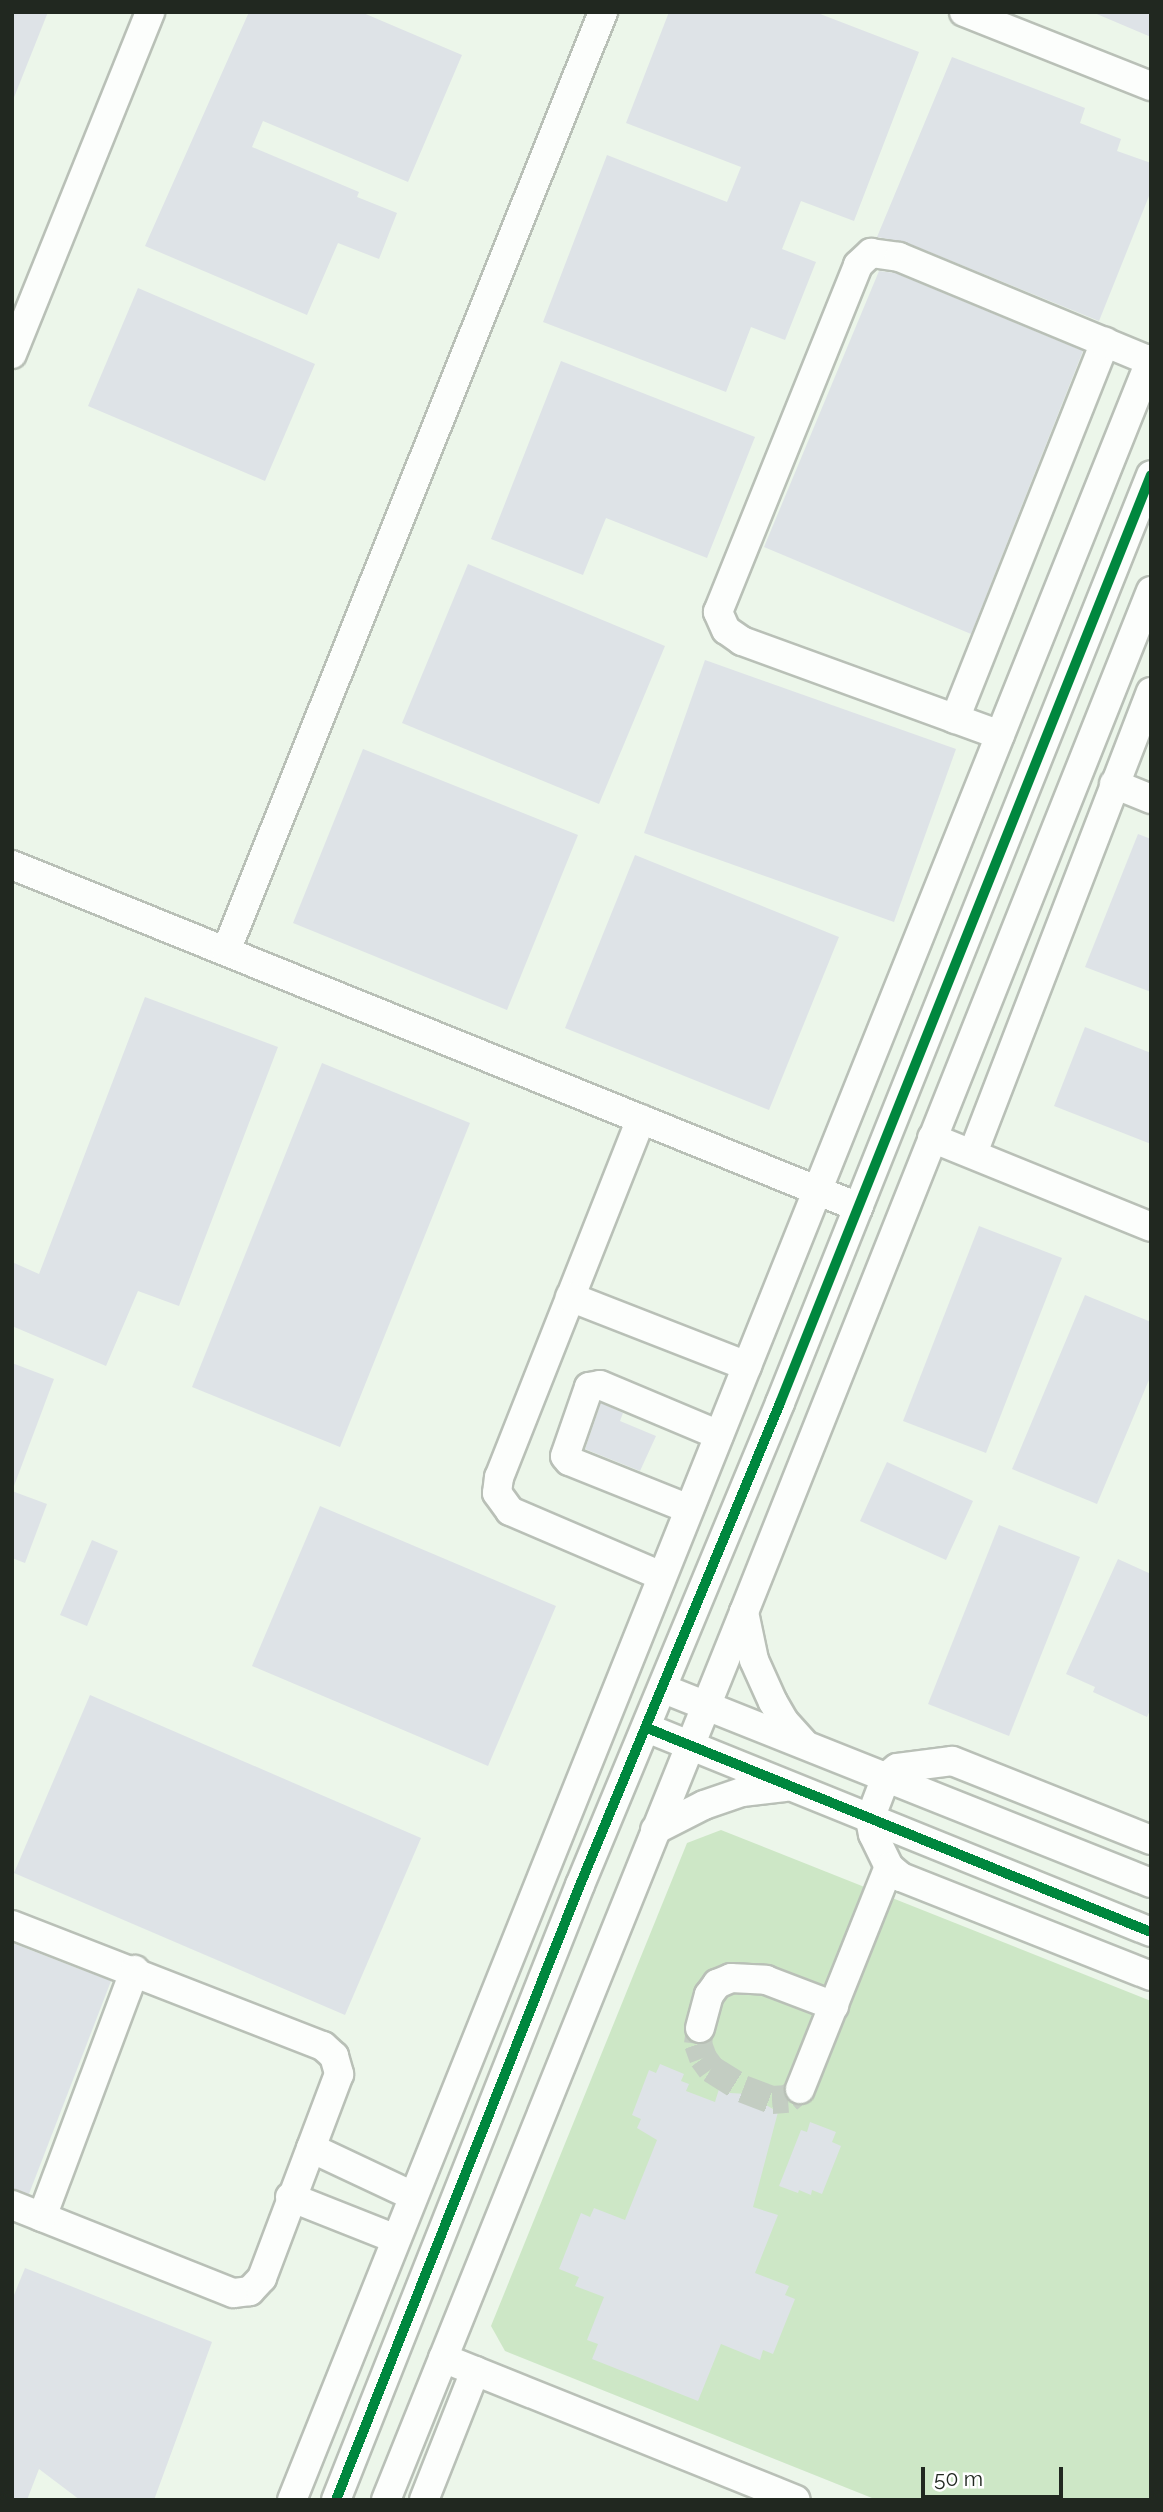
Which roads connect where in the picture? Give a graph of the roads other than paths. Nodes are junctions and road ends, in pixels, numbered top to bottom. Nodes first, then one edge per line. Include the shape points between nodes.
1 (150, 12) edge
2 (603, 12) edge
3 (964, 12) edge
4 (1151, 86) edge
5 (1105, 342) junction
6 (12, 354) edge
7 (1150, 360) edge
8 (1151, 475) edge
9 (1151, 591) edge
10 (1151, 692) edge
11 (955, 719) junction
12 (1000, 735) junction
13 (1114, 784) junction
14 (1151, 799) edge
15 (12, 865) edge
16 (226, 951) junction
17 (641, 1119) junction
18 (932, 1138) junction
19 (973, 1153) junction
20 (875, 1166) junction
21 (914, 1183) junction
22 (817, 1191) junction
23 (858, 1207) junction
24 (1151, 1227) edge
25 (570, 1297) junction
26 (747, 1366) junction
27 (719, 1435) junction
28 (689, 1509) junction
29 (662, 1576) junction
30 (744, 1612) junction
31 (664, 1689) junction
32 (705, 1705) junction
33 (647, 1728) junction
34 (689, 1744) junction
35 (808, 1747) junction
36 (886, 1777) junction
37 (791, 1787) junction
38 (870, 1819) junction
39 (655, 1830) junction
40 (556, 1838) junction
41 (1151, 1840) edge
42 (890, 1867) junction
43 (1151, 1883) edge
44 (580, 1885) junction
45 (12, 1925) edge
46 (1151, 1932) edge
47 (135, 1970) junction
48 (1151, 1976) edge
49 (834, 2006) junction
50 (700, 2028) tunnel mouth
51 (800, 2089) dead end
52 (311, 2148) junction
53 (413, 2196) junction
54 (290, 2197) junction
55 (12, 2205) edge
56 (42, 2217) junction
57 (396, 2239) junction
58 (443, 2358) junction
59 (475, 2371) junction
60 (794, 2499) edge
61 (292, 2500) edge
62 (336, 2500) edge
63 (386, 2500) edge
64 (424, 2500) edge

1 - 6 street
2 - 16 street
3 - 4 street
5 - 7 street
5 - 11 street
5 - 11 street via 899,257 871,253 858,265 723,599 718,612 726,630 742,641
7 - 12 street
8 - 20 street
9 - 18 street
10 - 13 street
11 - 12 street
12 - 22 street
13 - 14 street
13 - 19 street
15 - 16 street
16 - 17 street
17 - 22 street
17 - 25 street
18 - 19 street
18 - 21 street
19 - 24 street
20 - 21 street
20 - 23 street
21 - 30 street
22 - 23 street
22 - 26 street
23 - 31 street
25 - 26 street
25 - 29 street via 499,1477 497,1493 510,1511
26 - 27 street
27 - 28 street
27 - 28 street via 600,1385 589,1387 565,1456 569,1461
28 - 29 street
29 - 40 street
30 - 32 street
30 - 35 street via 754,1660 772,1702
31 - 32 street
31 - 33 street
32 - 34 street
32 - 35 street
33 - 34 street
33 - 44 street
34 - 37 street
34 - 39 street
35 - 36 street
36 - 38 street
36 - 41 street via 897,1768 952,1761
36 - 43 street
37 - 38 street
37 - 39 street via 742,1792
38 - 42 street
38 - 46 street
39 - 58 street
40 - 44 street
40 - 53 street
42 - 48 street via 901,1877
42 - 49 street
44 - 62 street
45 - 47 street
47 - 52 street via 323,2046 334,2056 339,2074
47 - 56 street
49 - 50 street via 766,1980 732,1978 717,1984 709,1995
49 - 51 street
52 - 53 street
52 - 54 street
53 - 57 street
54 - 56 street via 261,2278 250,2291 242,2292
54 - 57 street
55 - 56 street
57 - 61 street
58 - 59 street
58 - 63 street
59 - 60 street
59 - 64 street

